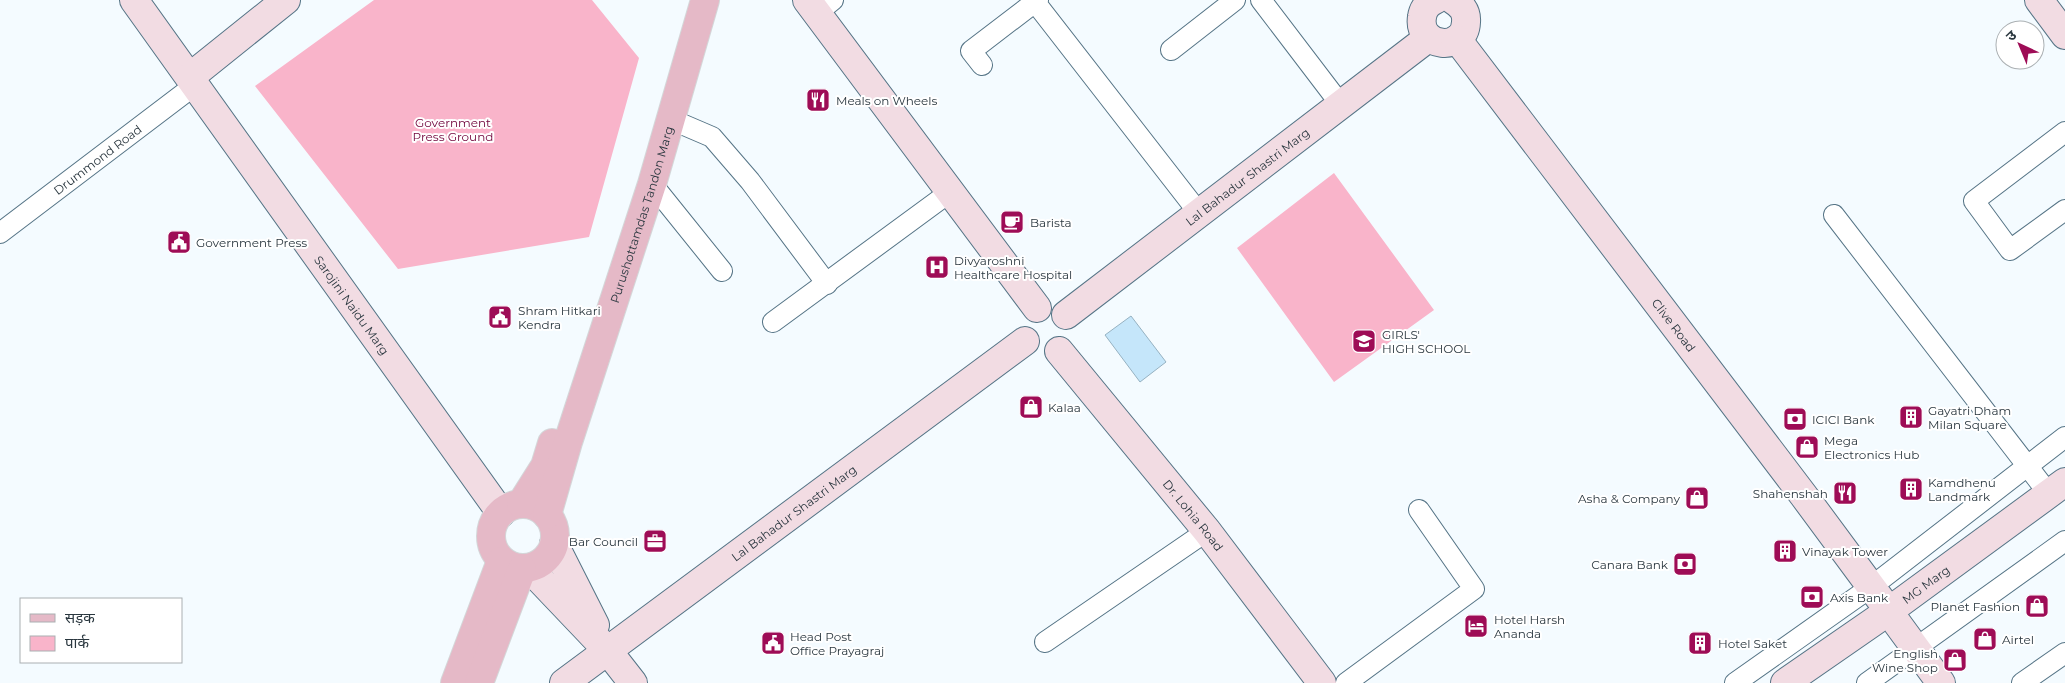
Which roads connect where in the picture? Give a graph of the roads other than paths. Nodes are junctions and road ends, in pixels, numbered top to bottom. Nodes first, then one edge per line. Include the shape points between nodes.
1 (134, 0) edge
2 (286, 0) edge
3 (689, 0) edge
4 (705, 0) edge
5 (1234, 0) edge
6 (1261, 0) edge
7 (1035, 1) edge
8 (1446, 1) edge
9 (819, 4) edge
10 (1428, 38) junction
11 (1457, 39) junction
12 (1171, 50) dead end
13 (982, 65) dead end
14 (193, 81) junction
15 (1341, 105) junction
16 (670, 119) junction
17 (2065, 132) edge
18 (652, 184) junction
19 (950, 192) junction
20 (2065, 210) edge
21 (1199, 214) junction
22 (1834, 215) dead end
23 (0, 233) edge
24 (722, 271) dead end
25 (827, 284) junction
26 (1037, 308) junction
27 (1066, 315) junction
28 (773, 322) dead end
29 (1025, 341) junction
30 (1059, 352) junction
31 (2065, 437) edge
32 (2027, 466) junction
33 (2060, 492) edge
34 (511, 509) junction
35 (1419, 510) dead end
36 (547, 515) junction
37 (1207, 531) junction
38 (2065, 540) edge
39 (554, 544) junction
40 (517, 566) junction
41 (1871, 587) junction
42 (1893, 617) junction
43 (1045, 642) dead end
44 (1916, 649) junction
45 (608, 651) junction
46 (2065, 653) edge
47 (454, 683) edge
48 (479, 683) edge
49 (564, 683) edge
50 (633, 683) edge
51 (1322, 683) edge
52 (1346, 683) edge
53 (1735, 683) edge
54 (1785, 683) edge
55 (1812, 683) edge
56 (1867, 683) edge
57 (1941, 683) edge
58 (2022, 683) edge

1 - 14 street, Sarojini Naidu Marg
2 - 14 street
3 - 34 main road via 545,466
4 - 16 main road, Purushottamdas Tandon Marg
5 - 12 street
6 - 15 street
7 - 13 street via 971,51
7 - 21 street
8 - 10 street via 1426,7 1421,23
8 - 11 street via 1467,19 1466,27
9 - 19 street
10 - 11 street via 1439,43
10 - 15 street, Lal Bahadur Shastri Marg
11 - 41 street, Clive Road
14 - 23 street, Drummond Road
14 - 34 street, Sarojini Naidu Marg
15 - 21 street, Lal Bahadur Shastri Marg
16 - 18 main road, Purushottamdas Tandon Marg
16 - 25 street via 712,136
17 - 20 street via 1974,201 2010,250
18 - 24 street
18 - 36 main road, Purushottamdas Tandon Marg
19 - 25 street
19 - 26 street
21 - 27 street, Lal Bahadur Shastri Marg
22 - 32 street
25 - 28 street
26 - 27 street via 1052,306
26 - 29 street via 1026,318 1023,326
27 - 30 street via 1071,330 1066,346
29 - 30 street via 1035,352
29 - 45 street, Lal Bahadur Shastri Marg
30 - 37 street, Dr. Lohia Road
31 - 32 street
32 - 33 street
32 - 41 street
33 - 42 street, MG Marg
34 - 36 main road via 537,507
34 - 40 main road via 493,524 492,545
35 - 52 street via 1474,589
36 - 39 main road via 553,524
37 - 43 street
37 - 51 street, Dr. Lohia Road
38 - 44 street
39 - 40 main road via 542,562
39 - 45 street
40 - 45 street
40 - 47 main road
40 - 48 main road
41 - 42 street, Clive Road
41 - 53 street
42 - 44 street, Clive Road
42 - 54 street, MG Marg
42 - 55 street, MG Marg
44 - 56 street
44 - 57 street, Clive Road
45 - 49 street, Lal Bahadur Shastri Marg
45 - 50 street
46 - 58 street

